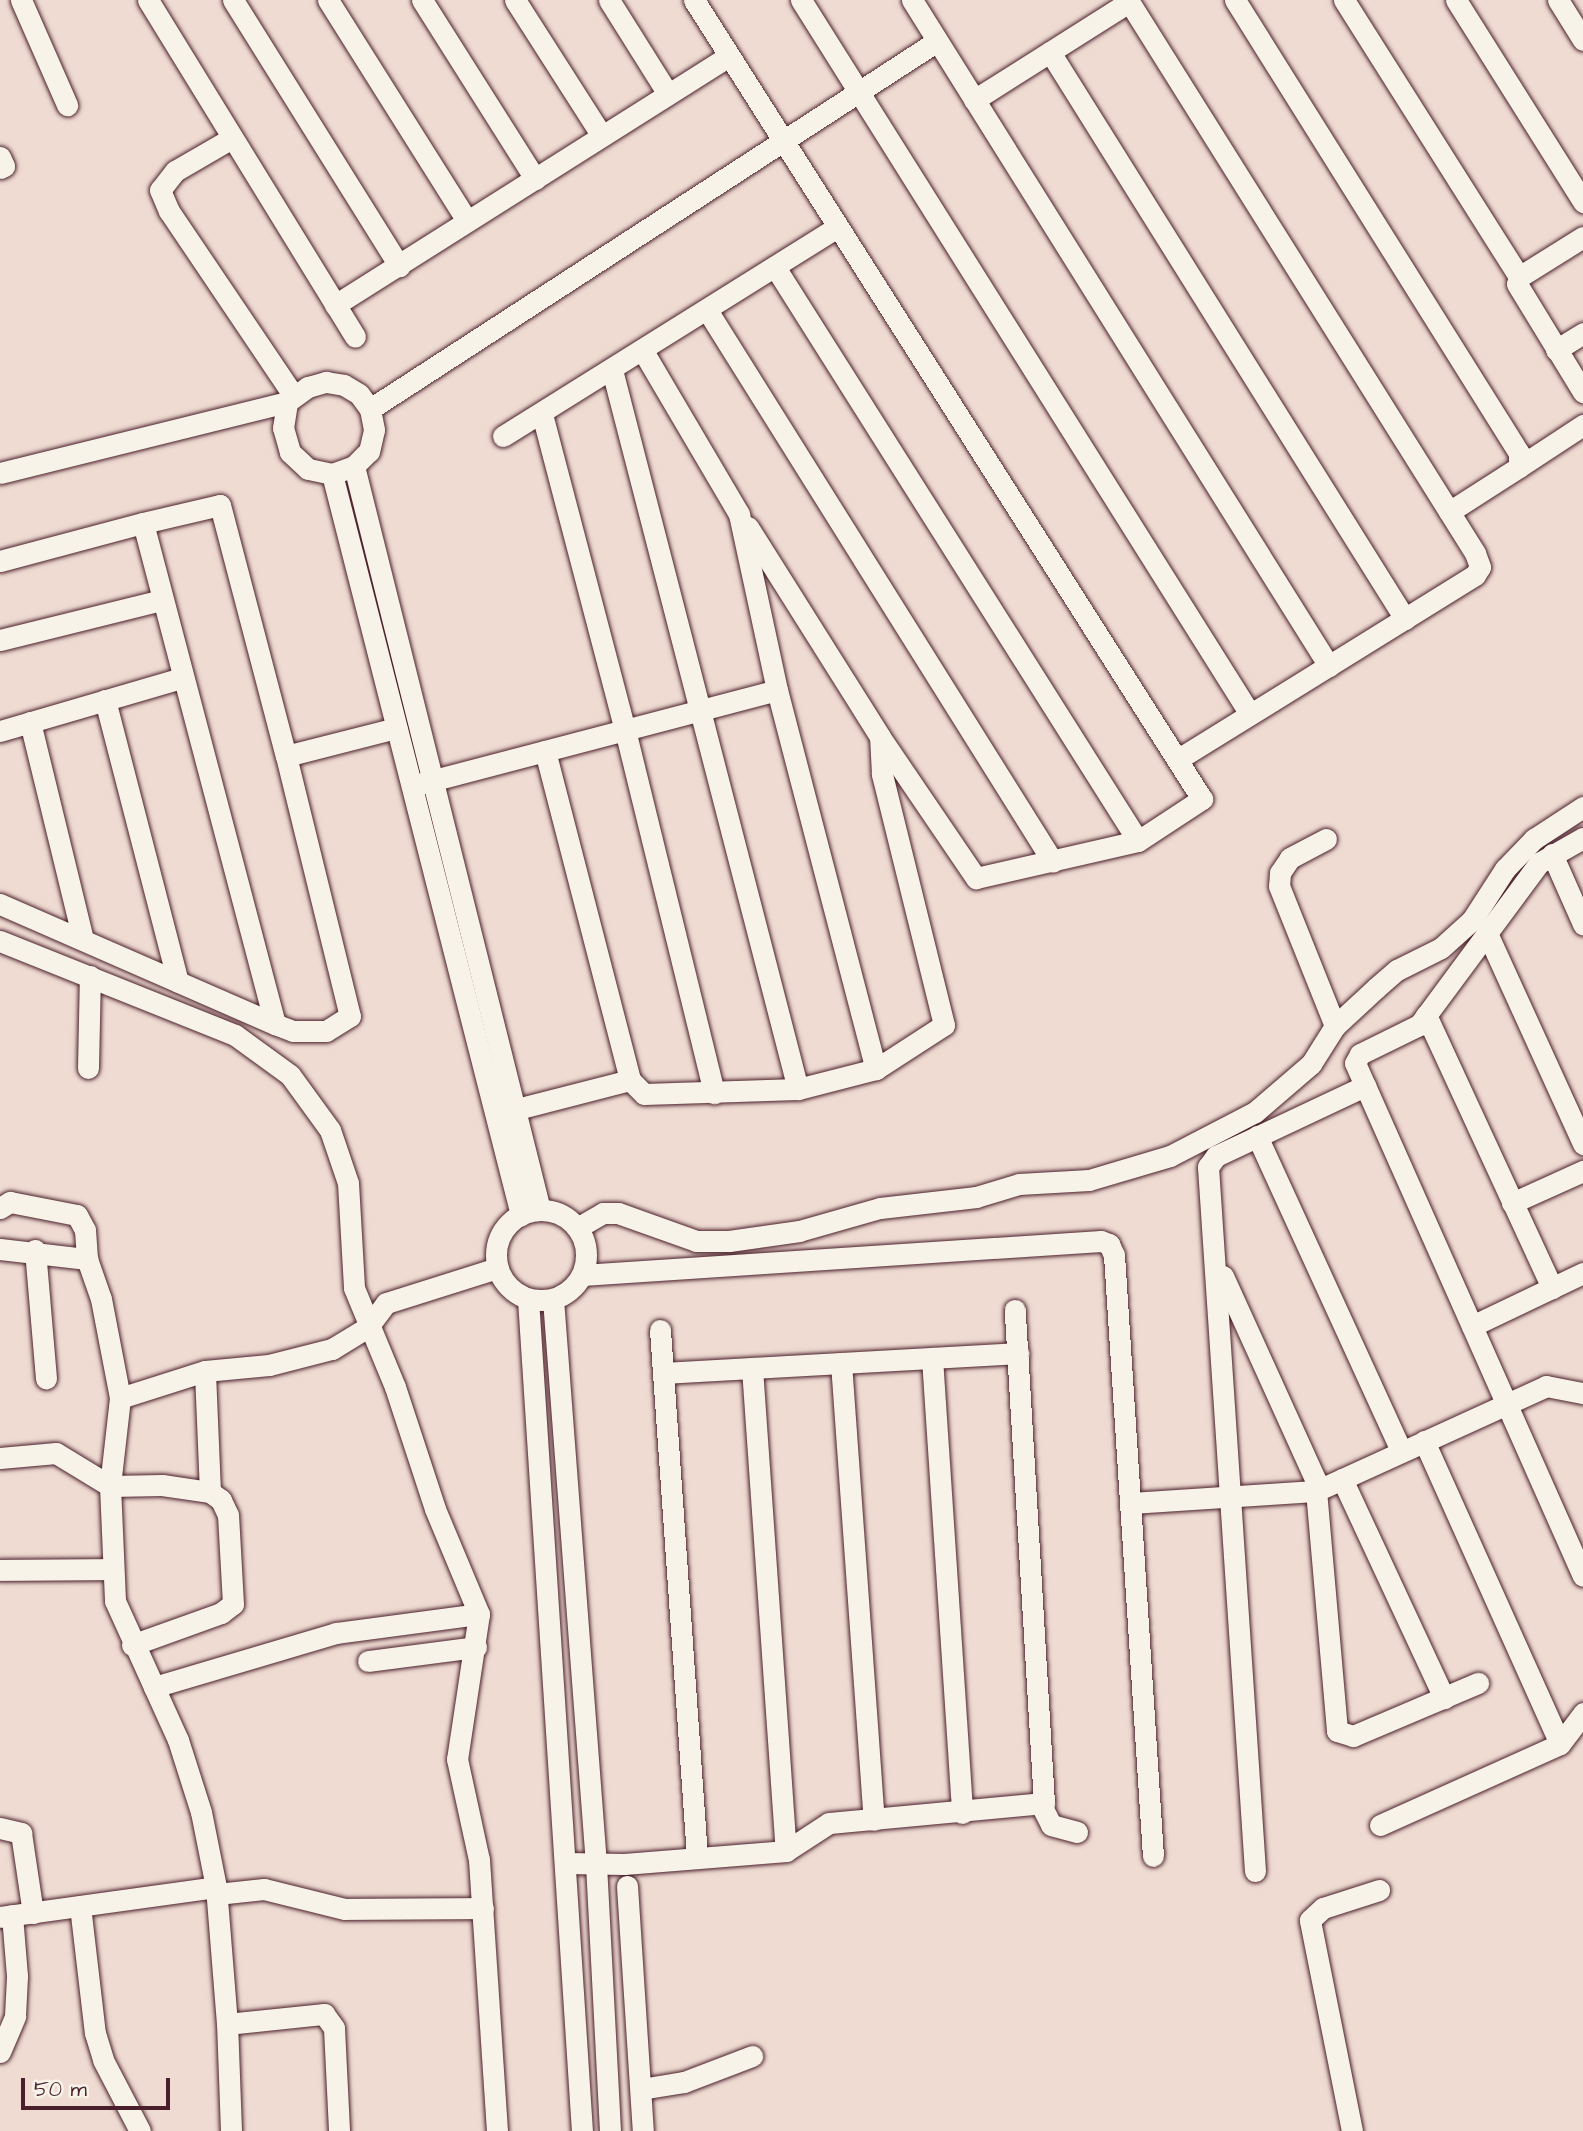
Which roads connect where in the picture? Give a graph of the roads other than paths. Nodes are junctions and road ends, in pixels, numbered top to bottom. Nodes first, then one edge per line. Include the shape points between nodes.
1 (21, 0) edge
2 (148, 0) edge
3 (233, 0) edge
4 (328, 0) edge
5 (422, 0) edge
6 (516, 0) edge
7 (609, 0) edge
8 (694, 0) edge
9 (801, 0) edge
10 (912, 0) edge
11 (1235, 0) edge
12 (1344, 0) edge
13 (1456, 0) edge
14 (1558, 0) edge
15 (1128, 1) edge
16 (1583, 40) edge
17 (937, 41) junction
18 (1050, 52) junction
19 (729, 56) junction
20 (858, 91) junction
21 (668, 94) junction
22 (974, 100) junction
23 (67, 105) dead end
24 (602, 136) junction
25 (232, 138) junction
26 (782, 141) junction
27 (0, 157) edge
28 (0, 168) edge
29 (535, 179) junction
30 (1583, 202) edge
31 (467, 221) junction
32 (836, 228) junction
33 (1583, 237) edge
34 (399, 266) junction
35 (775, 267) junction
36 (1519, 276) junction
37 (335, 305) junction
38 (707, 310) junction
39 (1583, 333) edge
40 (355, 336) dead end
41 (1556, 350) junction
42 (643, 351) junction
43 (612, 370) junction
44 (1583, 392) edge
45 (290, 399) junction
46 (370, 409) junction
47 (542, 414) junction
48 (1583, 425) edge
49 (503, 436) dead end
50 (354, 466) junction
51 (1519, 467) junction
52 (0, 473) edge
53 (332, 474) junction
54 (1450, 512) junction
55 (739, 514) junction
56 (143, 523) junction
57 (0, 561) edge
58 (162, 600) junction
59 (1405, 619) junction
60 (0, 640) edge
61 (1328, 666) junction
62 (181, 678) junction
63 (778, 690) junction
64 (105, 700) junction
65 (701, 710) junction
66 (1250, 714) junction
67 (30, 722) junction
68 (396, 728) junction
69 (625, 730) junction
70 (0, 731) edge
71 (880, 737) junction
72 (545, 751) junction
73 (286, 756) junction
74 (1180, 758) junction
75 (432, 780) junction
76 (410, 786) junction
77 (1583, 807) edge
78 (1583, 838) edge
79 (1326, 839) dead end
80 (1138, 841) junction
81 (1552, 854) junction
82 (1053, 862) junction
83 (0, 904) edge
84 (1583, 924) edge
85 (1487, 933) junction
86 (83, 940) junction
87 (0, 941) edge
88 (90, 976) junction
89 (178, 982) junction
90 (1426, 1015) junction
91 (275, 1024) junction
92 (1335, 1026) junction
93 (88, 1068) dead end
94 (876, 1069) junction
95 (630, 1080) junction
96 (1365, 1086) junction
97 (798, 1089) junction
98 (713, 1093) junction
99 (517, 1109) junction
100 (1257, 1136) junction
101 (1583, 1144) edge
102 (1583, 1171) edge
103 (1513, 1203) junction
104 (0, 1208) edge
105 (531, 1212) junction
106 (577, 1228) junction
107 (0, 1249) edge
108 (35, 1250) junction
109 (87, 1259) junction
110 (1217, 1265) junction
111 (497, 1268) junction
112 (1583, 1273) edge
113 (582, 1275) junction
114 (1552, 1288) junction
115 (528, 1299) junction
116 (553, 1300) junction
117 (1015, 1310) dead end
118 (1472, 1326) junction
119 (368, 1327) junction
120 (660, 1330) dead end
121 (1018, 1353) junction
122 (932, 1358) junction
123 (841, 1363) junction
124 (751, 1368) junction
125 (205, 1371) junction
126 (664, 1373) junction
127 (46, 1379) dead end
128 (1583, 1393) edge
129 (120, 1398) junction
130 (1506, 1403) junction
131 (1424, 1441) junction
132 (1401, 1451) junction
133 (0, 1458) edge
134 (1342, 1479) junction
135 (110, 1486) junction
136 (1316, 1491) junction
137 (210, 1492) junction
138 (1230, 1496) junction
139 (1130, 1503) junction
140 (113, 1569) junction
141 (0, 1570) edge
142 (1583, 1576) edge
143 (480, 1614) junction
144 (132, 1645) junction
145 (476, 1647) junction
146 (368, 1661) dead end
147 (1478, 1683) dead end
148 (154, 1687) junction
149 (1444, 1698) junction
150 (1583, 1713) edge
151 (1560, 1744) junction
152 (1041, 1805) junction
153 (962, 1813) junction
154 (874, 1820) junction
155 (1380, 1825) dead end
156 (0, 1828) edge
157 (1077, 1832) dead end
158 (786, 1851) junction
159 (697, 1856) junction
160 (1153, 1856) dead end
161 (567, 1863) junction
162 (596, 1864) junction
163 (1255, 1871) dead end
164 (627, 1886) dead end
165 (1379, 1890) dead end
166 (217, 1891) junction
167 (80, 1906) junction
168 (483, 1908) junction
169 (15, 1915) edge
170 (227, 2024) junction
171 (0, 2052) edge
172 (752, 2056) dead end
173 (641, 2089) junction
174 (141, 2131) edge
175 (231, 2131) edge
176 (339, 2131) edge
177 (497, 2131) edge
178 (582, 2131) edge
179 (610, 2131) edge
180 (643, 2131) edge
181 (1353, 2131) edge

1 - 23 street
2 - 25 street
3 - 34 street
4 - 31 street
5 - 29 street
6 - 24 street
7 - 21 street
8 - 19 street
9 - 20 street
10 - 17 street
11 - 51 street via 1519,453
12 - 36 street
13 - 30 street
14 - 16 street
15 - 18 street
15 - 54 street
17 - 20 street
17 - 22 street
18 - 22 street
18 - 59 street
19 - 21 street
19 - 26 street
20 - 26 street
20 - 66 street
21 - 24 street
22 - 61 street
24 - 29 street
25 - 37 street
25 - 45 street via 175,171 160,190
26 - 32 street
26 - 46 street
27 - 28 street via 4,166
29 - 31 street
31 - 34 street
32 - 35 street
32 - 74 street
33 - 36 street
34 - 37 street
35 - 38 street
35 - 80 street
36 - 41 street via 1520,293
37 - 40 street
38 - 42 street
38 - 82 street
39 - 41 street
41 - 44 street
42 - 43 street
42 - 55 street
43 - 47 street
43 - 65 street
45 - 46 street via 326,383 344,385 359,394
45 - 52 street
45 - 53 street via 283,428 290,452 308,469
46 - 50 street via 374,430 369,451
47 - 49 street
47 - 69 street
48 - 51 street
50 - 53 street
50 - 75 street
51 - 54 street
53 - 68 street
54 - 59 street via 1480,567 1475,575
55 - 63 street
55 - 71 street
56 - 57 street
56 - 58 street
56 - 73 street via 220,505
58 - 60 street
58 - 62 street
59 - 61 street
61 - 66 street
62 - 64 street
62 - 91 street
63 - 65 street
63 - 94 street
64 - 67 street
64 - 89 street
65 - 69 street
65 - 97 street
66 - 74 street
67 - 70 street
67 - 86 street
68 - 73 street
68 - 76 street
69 - 72 street
69 - 98 street
71 - 82 street via 972,877
71 - 94 street via 882,774 945,1021
72 - 75 street
72 - 95 street
73 - 91 street via 350,1016 326,1031 293,1031
74 - 80 street via 1202,799
75 - 76 street
75 - 99 street
76 - 105 street
77 - 92 street via 1534,839 1505,869 1472,920 1441,948 1396,970
78 - 81 street
79 - 92 street via 1290,858 1280,873 1279,886
80 - 82 street
81 - 84 street
81 - 85 street via 1539,863
83 - 86 street
85 - 90 street
85 - 101 street
86 - 89 street
87 - 88 street
88 - 93 street
88 - 119 street via 235,1035 290,1075 312,1102 330,1130 348,1183 354,1288
89 - 91 street
90 - 96 street via 1419,1025 1356,1058
90 - 103 street
92 - 106 street via 1311,1064 1255,1112 1137,1169 1088,1180 1019,1184 976,1197 880,1208 799,1231 729,1241 696,1241 618,1213 603,1213
94 - 97 street
95 - 98 street via 644,1094
95 - 99 street
96 - 100 street
96 - 118 street
97 - 98 street
99 - 105 street
100 - 110 street via 1216,1156 1208,1167
100 - 132 street
102 - 103 street
103 - 114 street
104 - 109 street via 10,1202 77,1215 85,1230
105 - 106 street via 561,1214
105 - 111 street via 505,1228 496,1247
106 - 113 street via 586,1250
107 - 108 street
108 - 109 street
108 - 127 street
109 - 129 street via 101,1299
110 - 136 street via 1310,1464
110 - 138 street
111 - 115 street via 508,1287
111 - 119 street via 386,1303
112 - 114 street
113 - 116 street via 570,1290
113 - 139 street via 1106,1243 1114,1255
114 - 118 street
115 - 116 street
115 - 161 street
116 - 162 street
117 - 121 street
118 - 130 street
119 - 125 street via 332,1349 269,1364
119 - 143 street via 395,1387 435,1509
120 - 126 street
121 - 122 street
121 - 152 street via 1047,1797
122 - 123 street
122 - 153 street
123 - 124 street
123 - 154 street
124 - 126 street
124 - 158 street
125 - 129 street
125 - 137 street
126 - 159 street
128 - 130 street via 1556,1385
129 - 135 street
130 - 131 street
130 - 142 street
131 - 132 street
131 - 151 street
132 - 134 street
133 - 135 street via 56,1453
134 - 136 street
134 - 149 street
135 - 137 street via 162,1485
135 - 140 street
136 - 138 street
136 - 149 street via 1335,1726 1353,1737
137 - 144 street via 221,1500 228,1515 233,1604 221,1613
138 - 139 street
138 - 163 street
139 - 160 street
140 - 141 street
140 - 144 street via 115,1601
143 - 145 street
143 - 148 street via 336,1633
144 - 148 street
145 - 146 street
145 - 168 street via 457,1759 469,1802
147 - 149 street
148 - 166 street via 178,1740 201,1812
150 - 151 street
151 - 155 street
152 - 153 street
152 - 157 street via 1051,1825
153 - 154 street
154 - 158 street via 824,1824
156 - 169 street via 21,1833
158 - 159 street
159 - 162 street
161 - 162 street
161 - 178 street
162 - 179 street
164 - 173 street
165 - 181 street via 1324,1908 1310,1920
166 - 167 street
166 - 168 street via 264,1889 345,1909
166 - 170 street
167 - 169 street
167 - 174 street via 95,2033 103,2060
168 - 177 street
169 - 171 street via 15,2017
170 - 175 street
170 - 176 street via 329,2016
172 - 173 street via 684,2082
173 - 180 street

